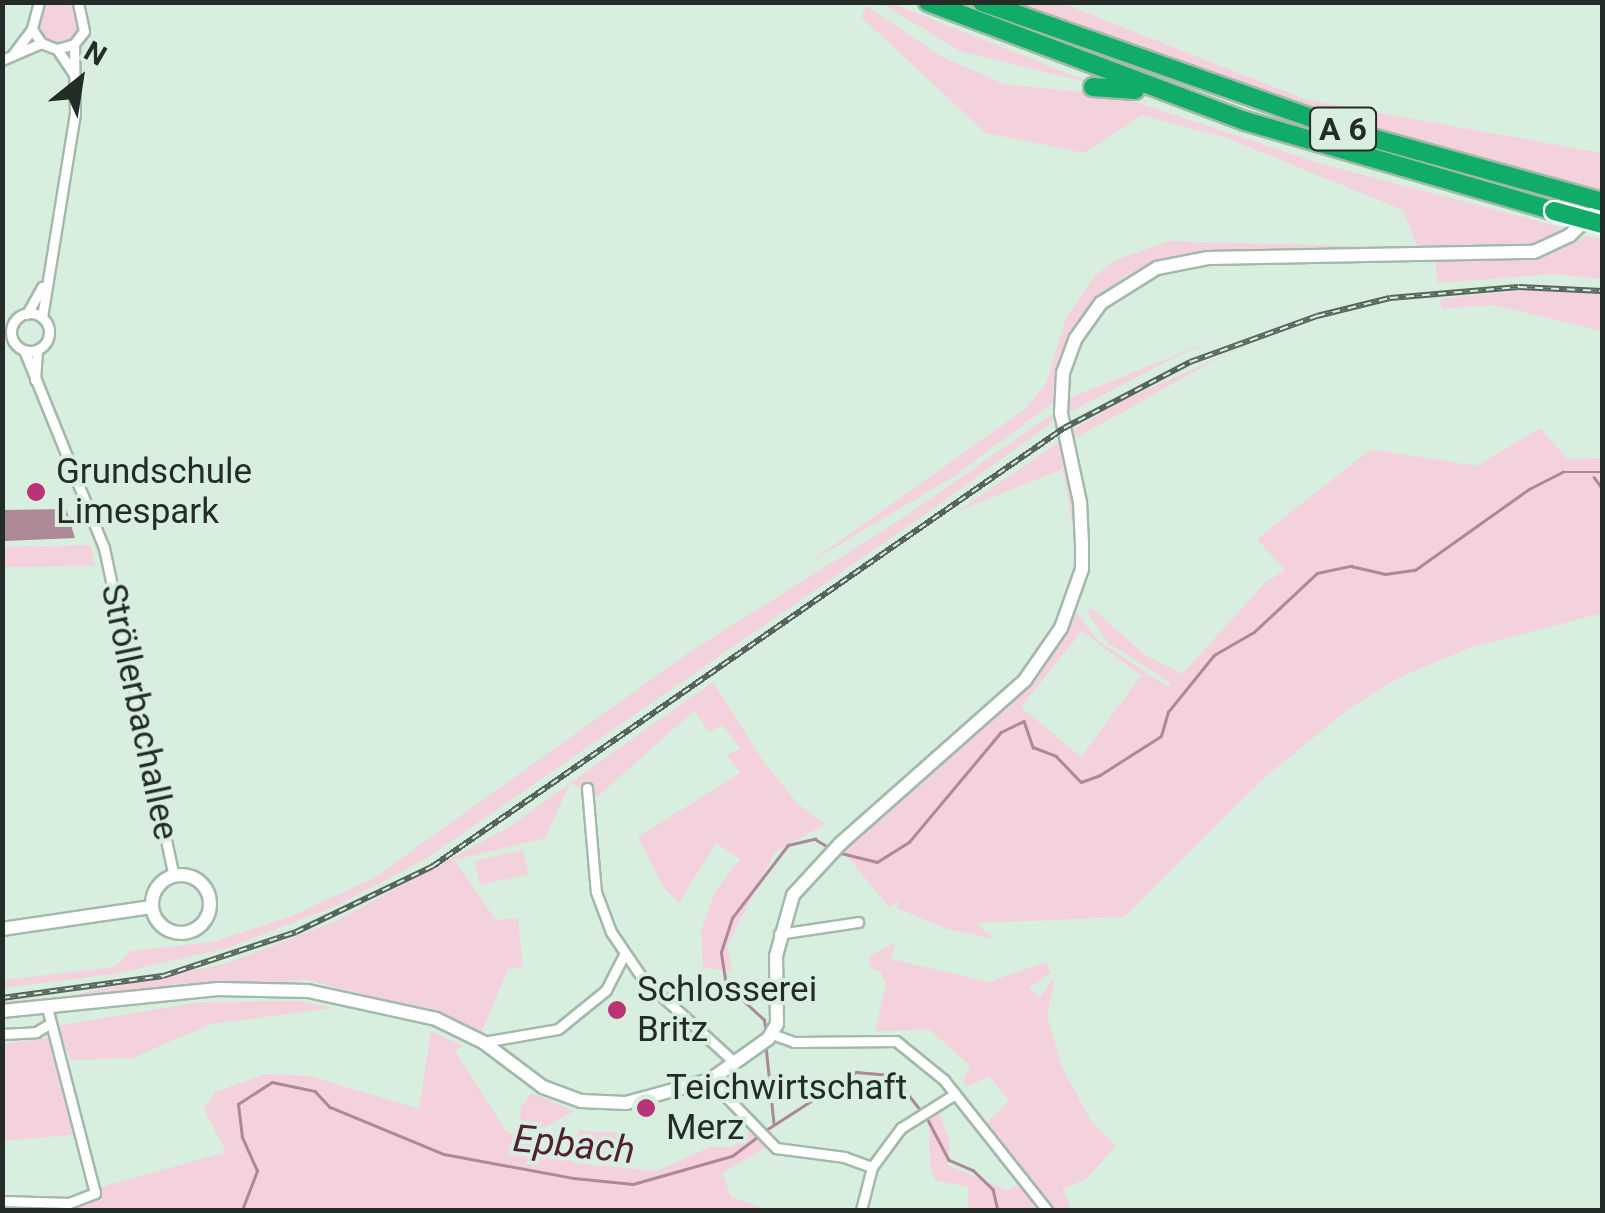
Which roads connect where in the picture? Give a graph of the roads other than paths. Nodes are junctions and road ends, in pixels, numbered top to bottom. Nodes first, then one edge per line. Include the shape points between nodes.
1 (78, 2) edge
2 (928, 2) edge
3 (982, 2) edge
4 (37, 3) edge
5 (32, 29) junction
6 (41, 42) junction
7 (74, 44) junction
8 (57, 48) junction
9 (14, 53) junction
10 (2, 60) edge
11 (76, 77) junction
12 (1092, 87) dead end
13 (1150, 88) junction
14 (1602, 204) edge
15 (1602, 224) edge
16 (42, 287) junction
17 (27, 314) junction
18 (42, 317) junction
19 (14, 322) junction
20 (2, 326) edge
21 (8, 339) edge
22 (24, 350) junction
23 (37, 350) junction
24 (35, 382) junction
25 (587, 788) dead end
26 (174, 876) junction
27 (151, 907) junction
28 (858, 922) dead end
29 (2, 929) edge
30 (779, 934) junction
31 (624, 956) junction
32 (48, 1008) junction
33 (2, 1011) edge
34 (51, 1023) junction
35 (2, 1034) edge
36 (772, 1034) junction
37 (482, 1042) junction
38 (731, 1060) junction
39 (710, 1080) junction
40 (956, 1094) junction
41 (872, 1167) junction
42 (2, 1201) edge
43 (861, 1210) edge
44 (1047, 1210) edge

1 - 7 street via 86,22
2 - 13 highway, A 6
3 - 14 highway, A 6 via 1250,99
4 - 5 street
5 - 6 street
5 - 9 street
6 - 8 street
6 - 9 street
7 - 8 street
7 - 11 street
8 - 11 street
9 - 10 street
11 - 16 street via 63,199
12 - 13 highway
13 - 15 highway, A 6, bridge via 1375,162
14 - 30 street via 1570,235 1534,252 1171,263 1130,279 1101,302 1076,338 1063,373 1061,413 1080,502 1082,569 1061,628 1025,680 826,857 793,895
16 - 17 street
16 - 18 street
17 - 18 street
17 - 19 street
18 - 23 street via 49,334
19 - 20 street
19 - 21 street
21 - 22 street
22 - 23 street
22 - 24 street, Ströllerbachallee
23 - 24 street, Ströllerbachallee
24 - 26 street, Ströllerbachallee via 104,548
25 - 31 street via 596,892
26 - 27 street via 155,890
26 - 27 street via 205,887 210,906 203,924 186,934 167,931
27 - 29 street
28 - 30 street via 800,936
30 - 36 street via 779,1013
31 - 37 street via 606,990 558,1029
31 - 38 street
32 - 33 street
32 - 34 street
32 - 37 street via 218,989 343,997 436,1019
34 - 35 street via 36,1032
34 - 42 street via 95,1193 48,1204
36 - 38 street
36 - 40 street via 825,1043 888,1037
37 - 39 street via 543,1087 581,1101 626,1103
38 - 39 street
39 - 41 street via 750,1126 786,1153 844,1156
40 - 41 street via 918,1116
40 - 44 street
41 - 43 street

